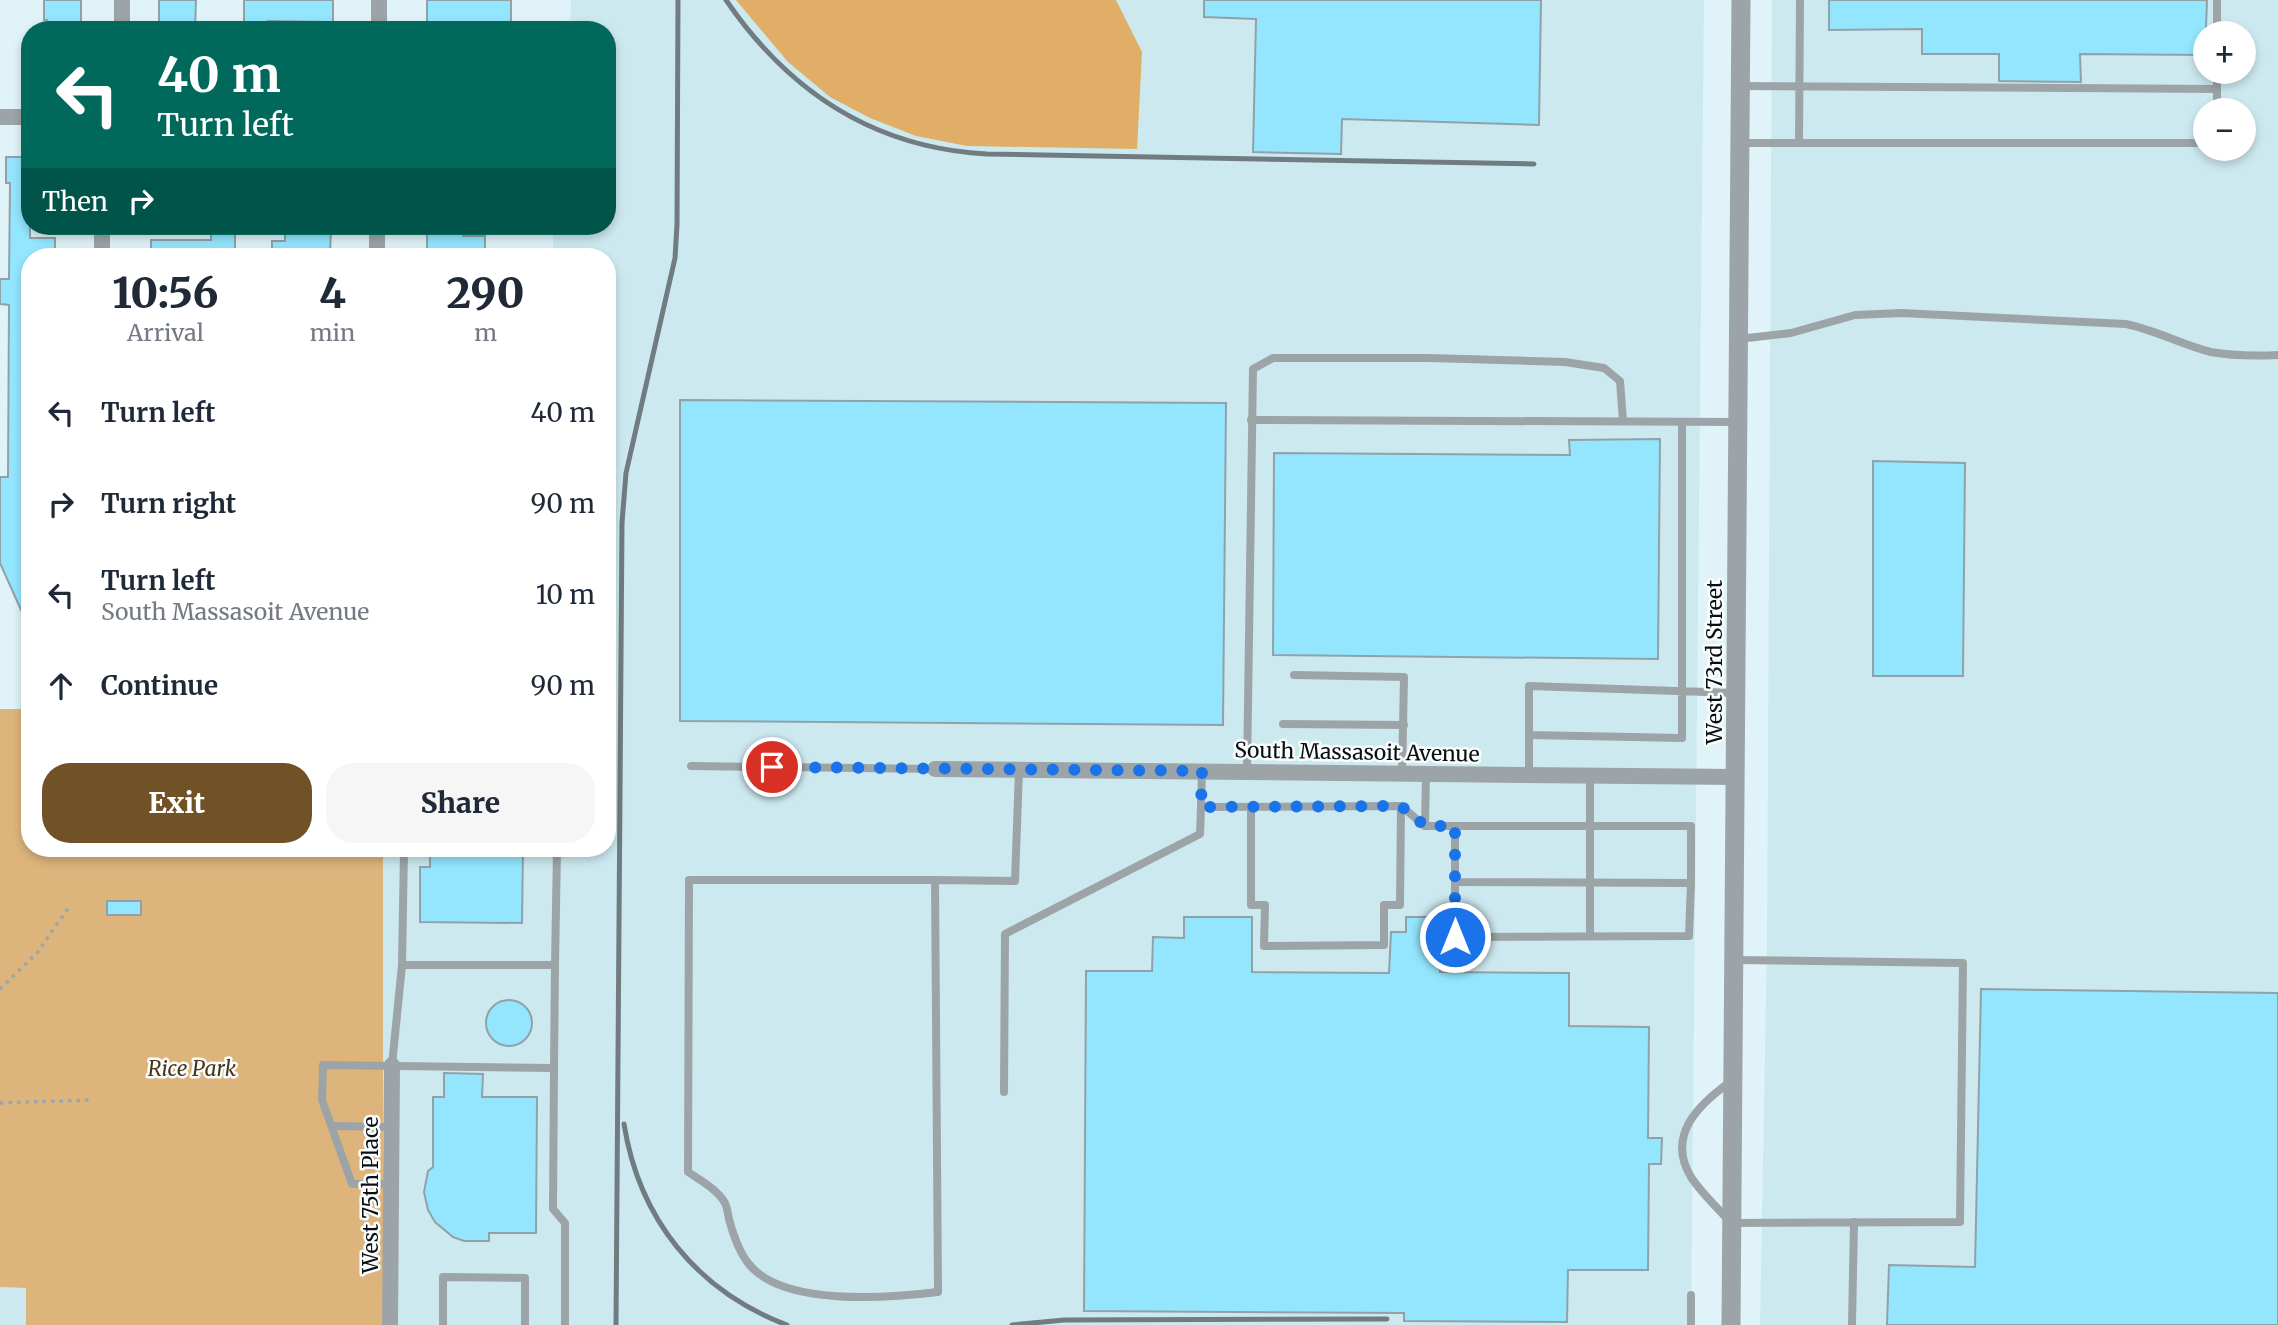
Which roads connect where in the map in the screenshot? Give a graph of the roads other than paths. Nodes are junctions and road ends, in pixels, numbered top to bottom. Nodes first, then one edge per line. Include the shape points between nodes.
1 (122, 0) edge
2 (379, 0) edge
3 (1741, 0) edge
4 (1800, 0) edge
5 (2217, 0) edge
6 (122, 21) edge
7 (379, 21) edge
8 (2217, 21) edge
9 (2217, 84) edge
10 (1799, 85) junction
11 (1740, 86) junction
12 (2217, 89) junction
13 (2217, 98) edge
14 (0, 117) edge
15 (21, 117) edge
16 (1740, 143) junction
17 (1799, 143) junction
18 (2193, 143) edge
19 (1739, 339) junction
20 (2278, 355) edge
21 (1251, 419) junction
22 (1623, 421) junction
23 (1682, 422) junction
24 (1738, 422) junction
25 (1294, 676) dead end
26 (1682, 691) junction
27 (1736, 692) junction
28 (1283, 723) dead end
29 (1404, 725) junction
30 (1529, 735) junction
31 (691, 766) dead end
32 (935, 769) joint
33 (1019, 769) junction
34 (1202, 771) junction
35 (1247, 772) junction
36 (1426, 774) junction
37 (1529, 774) junction
38 (1402, 775) junction
39 (1590, 775) junction
40 (1736, 777) junction
41 (1401, 806) junction
42 (1201, 807) junction
43 (1251, 807) junction
44 (1425, 826) junction
45 (1455, 826) junction
46 (1590, 827) junction
47 (404, 857) edge
48 (556, 857) edge
49 (935, 880) junction
50 (1455, 882) junction
51 (1590, 883) junction
52 (1690, 883) junction
53 (1590, 936) junction
54 (1734, 960) junction
55 (401, 965) junction
56 (555, 965) junction
57 (392, 1065) junction
58 (554, 1068) junction
59 (1733, 1079) junction
60 (1004, 1092) dead end
61 (332, 1126) junction
62 (392, 1127) junction
63 (392, 1184) junction
64 (1854, 1222) junction
65 (1731, 1223) junction
66 (1691, 1296) dead end
67 (390, 1325) edge
68 (443, 1325) edge
69 (525, 1325) edge
70 (565, 1325) edge
71 (1691, 1325) edge
72 (1731, 1325) edge
73 (1852, 1325) edge

1 - 6 street
2 - 7 street
3 - 11 street, West 73rd Street
4 - 10 lane
5 - 8 lane
9 - 12 lane
10 - 11 lane
10 - 12 lane
10 - 17 lane
11 - 16 street, West 73rd Street
12 - 13 lane
14 - 15 street
16 - 17 lane
16 - 19 street, West 73rd Street
17 - 18 lane
19 - 20 lane via 1791,333 1855,315 1902,313 2126,324 2209,351
19 - 24 street, West 73rd Street
21 - 22 lane
21 - 22 lane via 1253,369 1273,358 1416,358 1565,362 1604,368 1620,381
21 - 35 lane
22 - 23 lane
23 - 24 lane
23 - 26 lane
24 - 27 street, West 73rd Street
25 - 29 lane via 1404,677
26 - 27 lane
26 - 30 lane via 1682,738
26 - 30 lane via 1529,686
27 - 40 street, West 73rd Street
28 - 29 lane
29 - 38 lane
30 - 37 lane
31 - 32 lane
32 - 33 street, South Massasoit Avenue
33 - 34 street, South Massasoit Avenue
33 - 49 lane via 1015,881
34 - 35 street, South Massasoit Avenue
34 - 42 lane
35 - 38 street, South Massasoit Avenue
36 - 37 street, South Massasoit Avenue
36 - 38 street, South Massasoit Avenue
36 - 44 lane
37 - 39 street, South Massasoit Avenue
39 - 40 street, South Massasoit Avenue
39 - 46 lane
40 - 54 street, West 73rd Street
41 - 43 lane
41 - 43 lane via 1400,905 1384,905 1384,945 1351,946 1264,946 1265,905 1251,905
41 - 44 lane
42 - 43 lane
42 - 60 lane via 1200,834 1005,933
44 - 45 lane
45 - 46 lane
45 - 50 lane
46 - 51 lane
46 - 52 lane via 1691,826
47 - 55 lane
48 - 56 lane
49 - 49 lane via 938,1292 901,1297 796,1291 749,1265 734,1240 725,1202 688,1172 689,880
50 - 51 lane
50 - 53 lane via 1455,937
51 - 52 lane
51 - 53 lane
52 - 53 lane via 1689,936
54 - 59 street, West 73rd Street
54 - 64 lane via 1963,963 1960,1222
55 - 56 lane
55 - 57 lane
56 - 58 lane
57 - 58 lane
57 - 61 lane via 323,1065 322,1100
57 - 62 street, West 75th Place
58 - 70 lane via 553,1209 565,1223
59 - 65 street, West 73rd Street
59 - 65 lane via 1700,1106 1683,1140 1689,1174
61 - 62 lane
61 - 63 lane via 352,1184
62 - 63 street, West 75th Place
63 - 67 street, West 75th Place
64 - 65 lane
64 - 73 lane
65 - 72 street, West 73rd Street
66 - 71 lane
68 - 69 lane via 443,1277 525,1278

